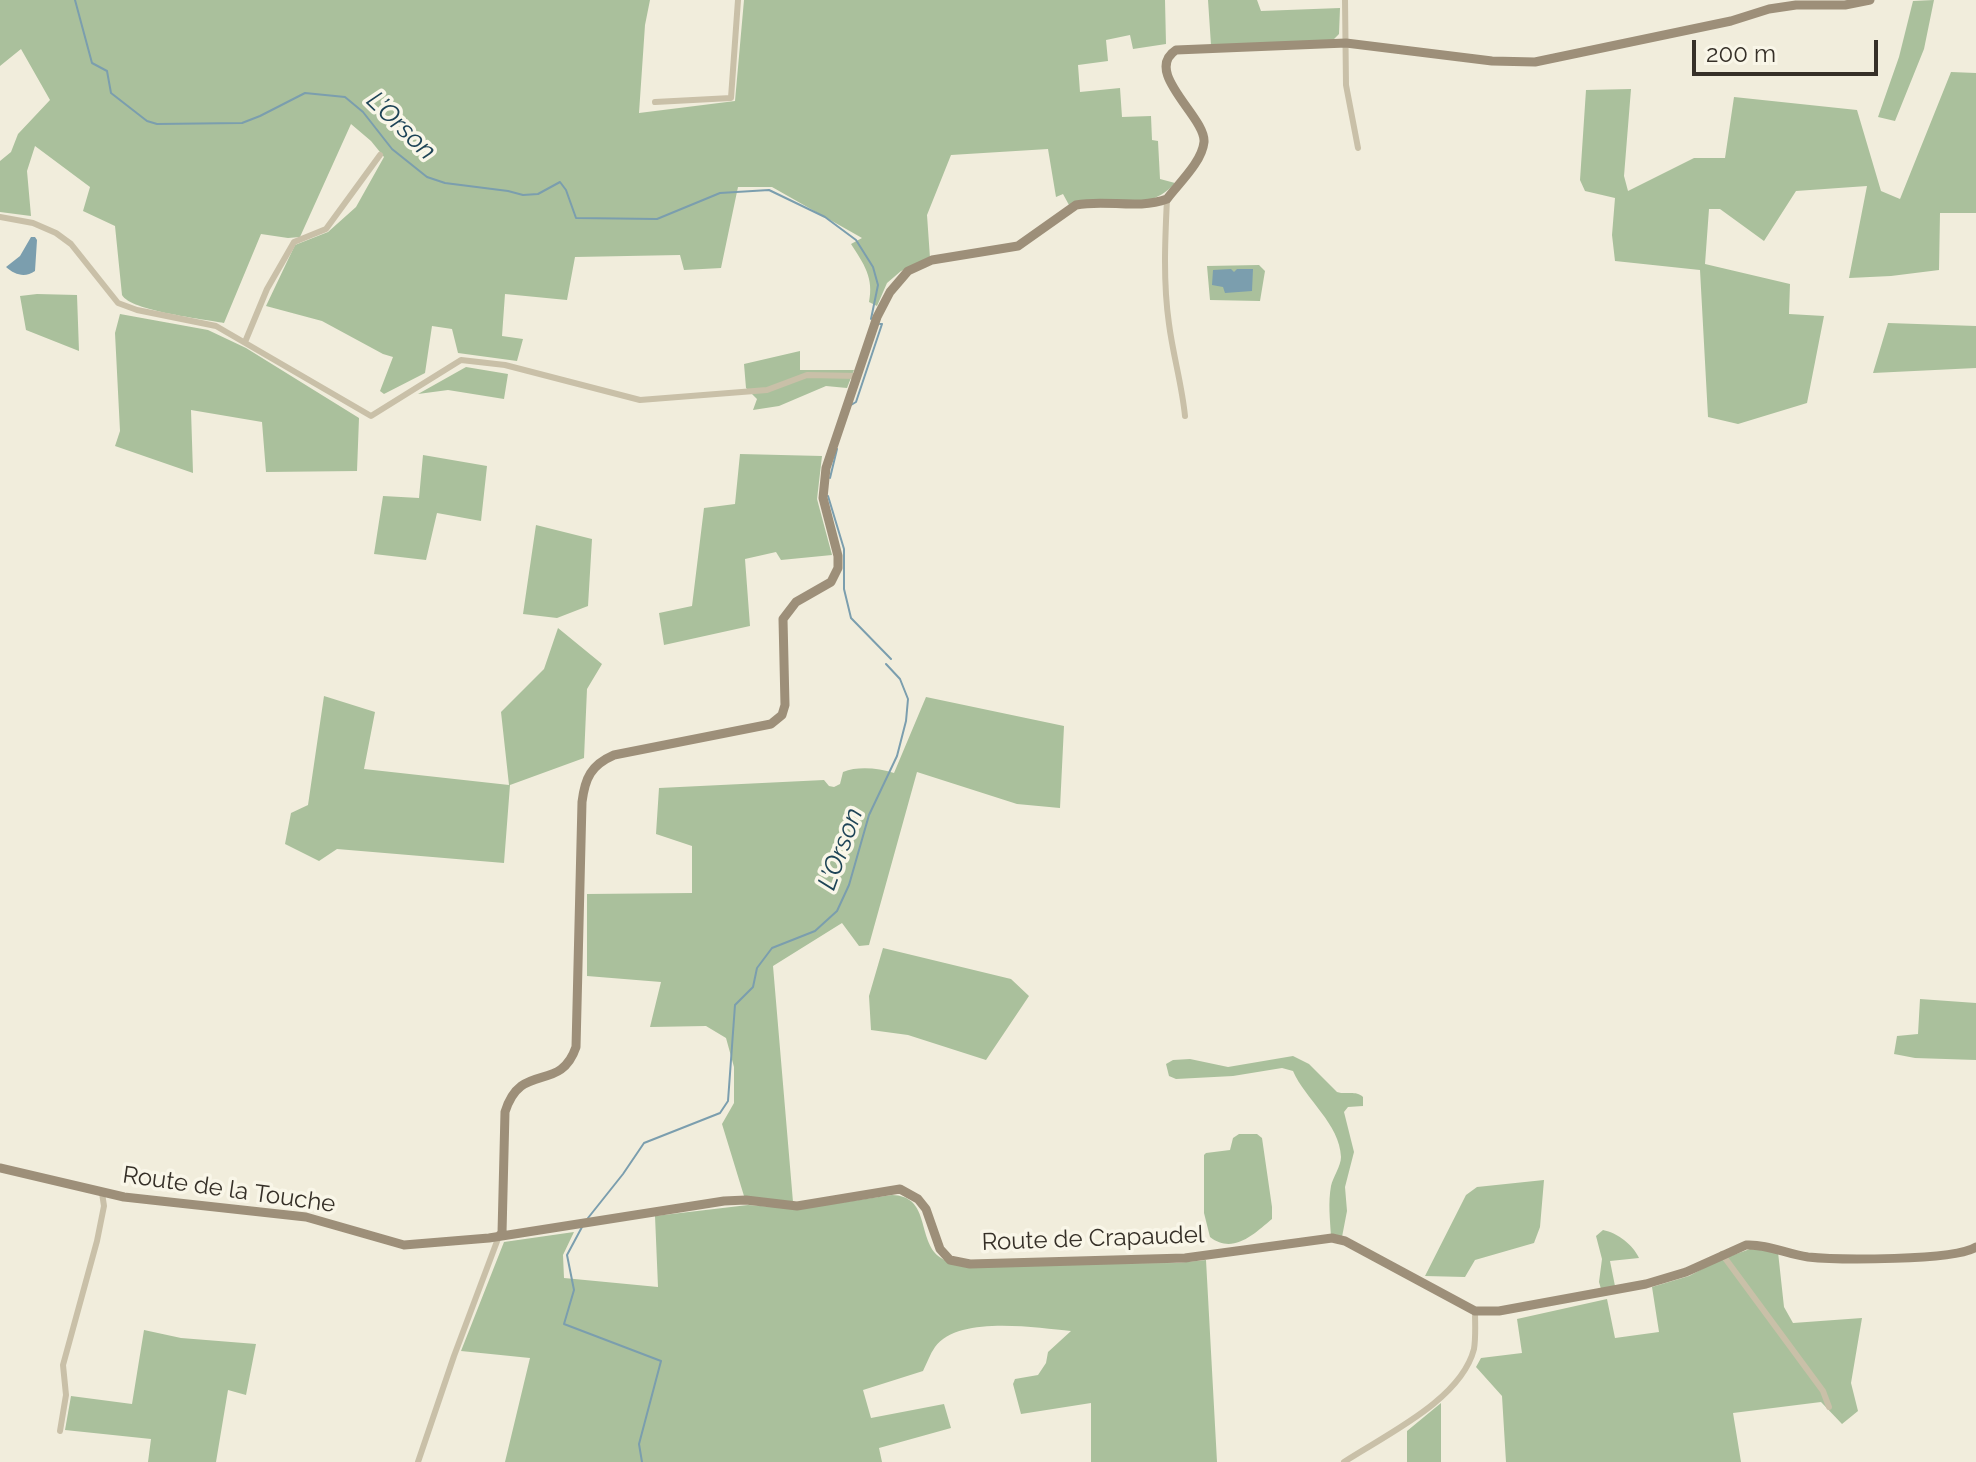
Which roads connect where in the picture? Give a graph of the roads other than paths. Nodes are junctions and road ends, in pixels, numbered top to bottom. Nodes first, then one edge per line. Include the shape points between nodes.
1 (738, 0) edge
2 (1345, 0) edge
3 (1870, 0) edge
4 (1346, 43) junction
5 (655, 102) dead end
6 (1358, 148) dead end
7 (380, 155) dead end
8 (1167, 199) junction
9 (0, 217) edge
10 (245, 342) junction
11 (858, 376) junction
12 (1185, 416) dead end
13 (0, 1168) edge
14 (102, 1193) junction
15 (499, 1236) junction
16 (1976, 1247) edge
17 (1722, 1254) junction
18 (1475, 1311) junction
19 (1829, 1407) dead end
20 (60, 1431) dead end
21 (418, 1462) edge
22 (1344, 1462) edge

1 - 5 street via 731,98
2 - 4 street
3 - 4 street via 1769,9 1535,62
4 - 6 street via 1346,85
4 - 8 street via 1170,54 1170,80 1200,124 1204,145
7 - 10 street via 326,229 294,242
8 - 11 street via 1139,205 1076,205 1018,246 932,260 908,271 876,321
8 - 12 street via 1167,309
9 - 10 street via 33,223 64,238 118,303 216,326
10 - 11 street via 371,416 461,360 505,365 640,400 767,390 807,375
11 - 15 street via 822,490 838,568 831,582 796,602 783,619 782,715 771,724 614,755 601,760 587,778 582,802 576,1047 564,1068 516,1087 509,1101
13 - 14 street, Route de la Touche
14 - 15 street, Route de la Touche via 306,1217 404,1245
14 - 20 street via 97,1241 63,1365 66,1395
15 - 18 street, Route de Crapaudel via 724,1201 797,1206 900,1189 926,1209 940,1249 950,1260 970,1264 1172,1259 1332,1238
15 - 21 street
16 - 17 street via 1952,1255 1825,1258 1757,1244
17 - 18 street via 1646,1284
17 - 19 street via 1823,1391
18 - 22 street via 1473,1350 1454,1385

